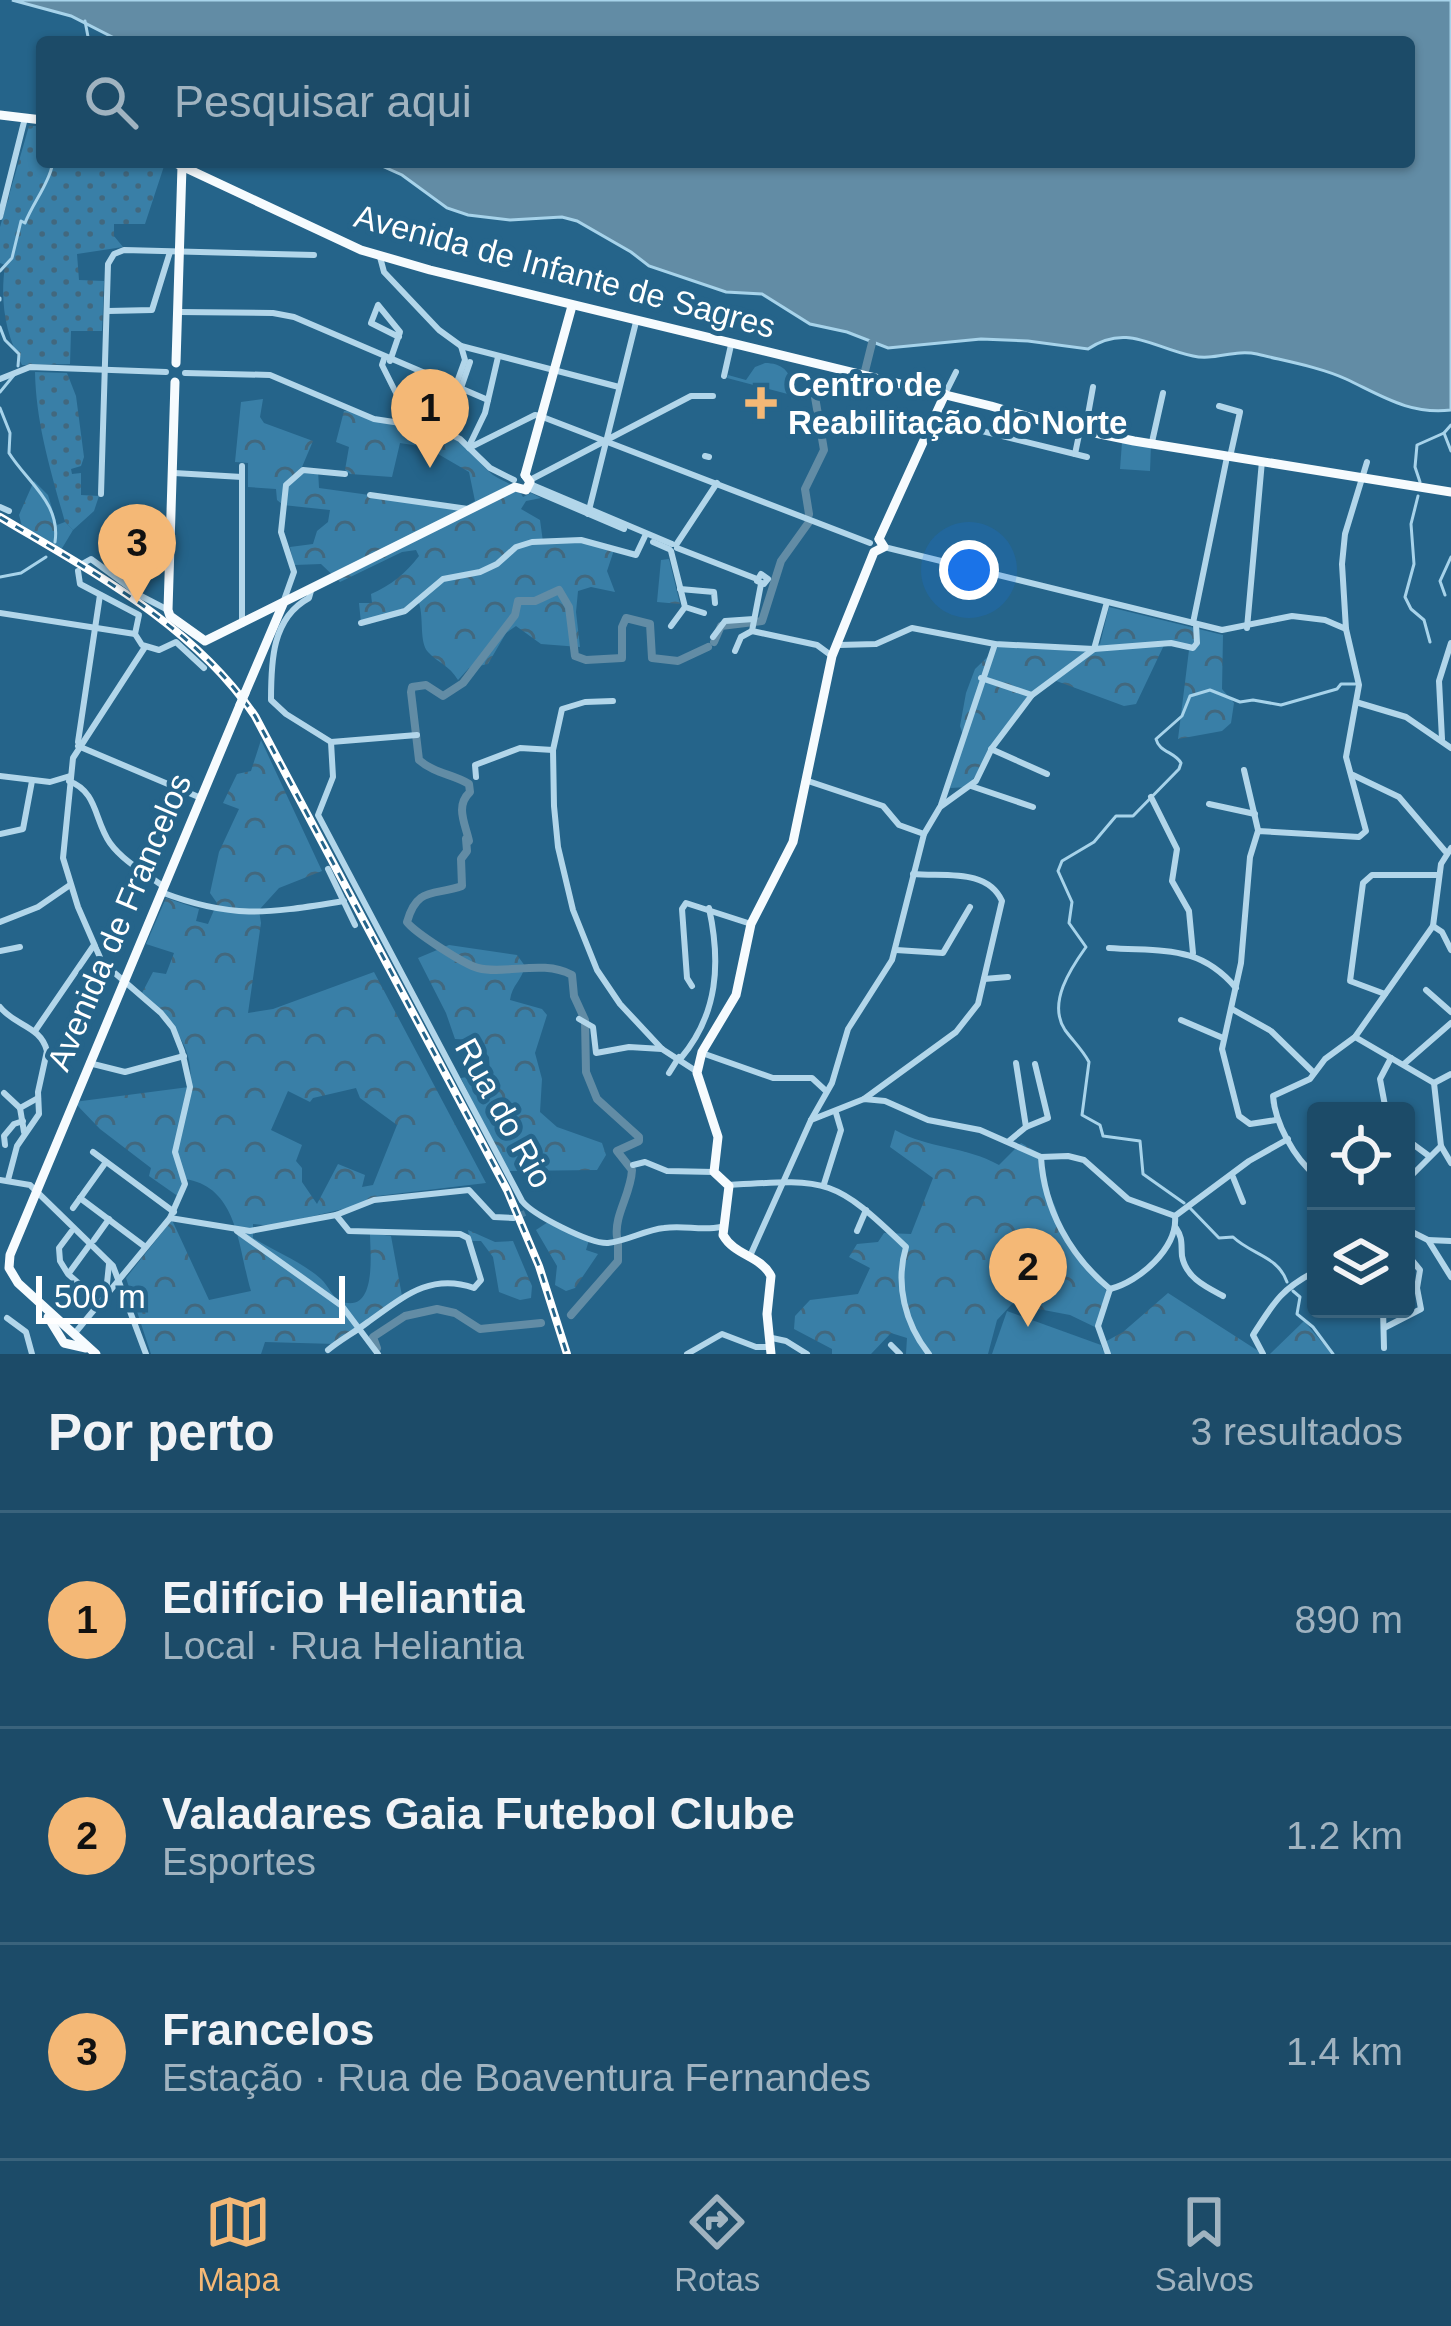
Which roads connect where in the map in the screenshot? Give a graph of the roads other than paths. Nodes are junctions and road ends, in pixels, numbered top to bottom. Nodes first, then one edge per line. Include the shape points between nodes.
1 (0, 115) edge
2 (25, 118) junction
3 (36, 119) edge
4 (179, 168) edge
5 (186, 168) edge
6 (197, 173) junction
7 (182, 182) junction
8 (0, 217) edge
9 (175, 252) junction
10 (314, 255) dead end
11 (380, 257) junction
12 (572, 305) junction
13 (107, 310) junction
14 (178, 312) junction
15 (636, 322) junction
16 (399, 337) junction
17 (461, 346) junction
18 (730, 351) junction
19 (482, 353) junction
20 (498, 357) junction
21 (387, 360) junction
22 (467, 361) junction
23 (176, 363) junction
24 (104, 370) junction
25 (553, 371) junction
26 (166, 372) junction
27 (956, 372) dead end
28 (185, 373) junction
29 (724, 376) dead end
30 (0, 379) edge
31 (176, 382) junction
32 (619, 387) junction
33 (1093, 387) dead end
34 (458, 388) junction
35 (1163, 393) dead end
36 (945, 394) junction
37 (713, 396) dead end
38 (488, 400) junction
39 (1219, 406) dead end
40 (540, 416) junction
41 (932, 419) junction
42 (410, 424) junction
43 (443, 430) junction
44 (1082, 430) junction
45 (607, 440) junction
46 (1152, 442) junction
47 (469, 448) junction
48 (1075, 454) junction
49 (1087, 457) dead end
50 (1228, 457) junction
51 (1262, 461) junction
52 (1366, 462) dead end
53 (242, 466) dead end
54 (172, 473) junction
55 (345, 474) dead end
56 (1362, 476) junction
57 (242, 477) junction
58 (524, 483) junction
59 (718, 483) junction
60 (1451, 492) edge
61 (101, 494) dead end
62 (370, 495) dead end
63 (0, 507) edge
64 (471, 509) junction
65 (9, 511) dead end
66 (589, 512) junction
67 (645, 536) junction
68 (877, 545) junction
69 (673, 548) junction
70 (680, 589) junction
71 (311, 590) junction
72 (100, 594) junction
73 (1107, 602) junction
74 (715, 603) dead end
75 (283, 604) junction
76 (685, 607) junction
77 (168, 610) junction
78 (266, 612) junction
79 (0, 613) edge
80 (704, 614) dead end
81 (276, 620) junction
82 (361, 623) dead end
83 (242, 624) junction
84 (1195, 624) junction
85 (753, 625) junction
86 (671, 626) dead end
87 (93, 628) junction
88 (1247, 628) junction
89 (1346, 629) junction
90 (135, 634) junction
91 (713, 637) dead end
92 (1451, 643) edge
93 (995, 644) junction
94 (145, 647) junction
95 (1094, 649) junction
96 (833, 650) junction
97 (735, 651) dead end
98 (204, 668) dead end
99 (981, 678) junction
100 (1032, 694) junction
101 (613, 701) dead end
102 (1359, 706) junction
103 (416, 735) dead end
104 (331, 742) junction
105 (1442, 742) junction
106 (78, 746) junction
107 (1451, 748) edge
108 (992, 749) junction
109 (553, 750) junction
110 (1244, 770) dead end
111 (1047, 774) dead end
112 (1353, 775) junction
113 (0, 776) edge
114 (476, 777) dead end
115 (70, 778) junction
116 (805, 780) junction
117 (32, 781) junction
118 (971, 786) junction
119 (1151, 797) dead end
120 (201, 798) junction
121 (1209, 804) dead end
122 (940, 807) junction
123 (1033, 807) dead end
124 (1255, 814) junction
125 (1258, 831) junction
126 (0, 834) edge
127 (925, 834) junction
128 (1449, 850) edge
129 (328, 868) dead end
130 (913, 874) junction
131 (1439, 875) junction
132 (70, 885) junction
133 (163, 889) junction
134 (344, 901) junction
135 (970, 907) dead end
136 (709, 908) junction
137 (0, 922) edge
138 (751, 924) junction
139 (355, 925) dead end
140 (1433, 926) junction
141 (94, 945) junction
142 (20, 946) dead end
143 (1109, 949) dead end
144 (896, 950) junction
145 (1451, 950) edge
146 (0, 951) edge
147 (1193, 953) junction
148 (1008, 977) dead end
149 (985, 980) junction
150 (123, 984) junction
151 (692, 986) dead end
152 (1235, 988) junction
153 (1426, 990) dead end
154 (1385, 994) junction
155 (0, 1007) edge
156 (1231, 1008) junction
157 (1451, 1012) edge
158 (1181, 1020) dead end
159 (583, 1021) dead end
160 (1451, 1023) edge
161 (35, 1030) junction
162 (1355, 1037) junction
163 (1223, 1038) junction
164 (662, 1049) junction
165 (702, 1052) junction
166 (184, 1056) junction
167 (680, 1058) junction
168 (1390, 1058) junction
169 (89, 1063) junction
170 (1016, 1063) dead end
171 (1035, 1064) dead end
172 (1403, 1065) junction
173 (697, 1072) junction
174 (669, 1073) dead end
175 (1314, 1073) junction
176 (1451, 1074) edge
177 (1434, 1083) junction
178 (826, 1091) junction
179 (4, 1093) dead end
180 (38, 1098) junction
181 (864, 1099) junction
182 (1385, 1102) edge
183 (20, 1108) junction
184 (836, 1113) junction
185 (811, 1120) junction
186 (1276, 1120) junction
187 (23, 1121) junction
188 (1026, 1127) junction
189 (24, 1132) junction
190 (1288, 1139) junction
191 (1009, 1141) junction
192 (4, 1144) dead end
193 (1415, 1146) edge
194 (1441, 1146) junction
195 (93, 1152) dead end
196 (1429, 1156) junction
197 (1041, 1157) junction
198 (106, 1162) junction
199 (1451, 1163) edge
200 (633, 1165) dead end
201 (1307, 1168) edge
202 (1415, 1171) edge
203 (714, 1172) junction
204 (1233, 1177) junction
205 (4, 1180) edge
206 (783, 1180) junction
207 (728, 1185) junction
208 (824, 1185) junction
209 (36, 1190) junction
210 (80, 1198) junction
211 (1243, 1202) dead end
212 (73, 1208) dead end
213 (866, 1210) junction
214 (172, 1215) junction
215 (336, 1215) junction
216 (1175, 1216) junction
217 (513, 1218) dead end
218 (109, 1219) junction
219 (721, 1227) junction
220 (1176, 1228) junction
221 (234, 1229) junction
222 (71, 1232) dead end
223 (857, 1232) dead end
224 (1415, 1233) edge
225 (1428, 1240) junction
226 (1451, 1241) edge
227 (146, 1247) junction
228 (749, 1257) junction
229 (4, 1263) edge
230 (111, 1263) junction
231 (133, 1263) junction
232 (1415, 1264) edge
233 (68, 1274) junction
234 (1307, 1276) edge
235 (1451, 1277) edge
236 (120, 1279) junction
237 (1111, 1289) junction
238 (108, 1293) junction
239 (124, 1293) junction
240 (92, 1295) dead end
241 (1223, 1296) dead end
242 (1415, 1312) edge
243 (7, 1318) dead end
244 (1383, 1318) edge
245 (1403, 1318) edge
246 (1384, 1328) junction
247 (357, 1330) junction
248 (68, 1342) edge
249 (891, 1345) dead end
250 (771, 1346) edge
251 (1384, 1348) dead end
252 (791, 1349) edge
253 (328, 1350) dead end
254 (926, 1353) edge
255 (32, 1354) edge
256 (96, 1354) edge
257 (146, 1354) edge
258 (377, 1354) edge
259 (686, 1354) edge
260 (807, 1354) edge
261 (900, 1354) edge
262 (1108, 1354) edge
263 (1263, 1354) edge

1 - 2 main road
2 - 3 main road
2 - 8 street
4 - 7 main road
5 - 6 main road, Avenida de Infante de Sagres
6 - 7 main road
6 - 11 main road, Avenida de Infante de Sagres
7 - 9 main road
9 - 10 street
9 - 13 street via 152,310
9 - 13 street via 114,254
9 - 14 main road
11 - 12 main road, Avenida de Infante de Sagres
11 - 17 street via 384,272
12 - 15 main road, Avenida de Infante de Sagres
12 - 25 main road
13 - 24 street
14 - 21 street via 294,317
14 - 23 main road
15 - 18 main road, Avenida de Infante de Sagres
15 - 32 street
16 - 16 street via 398,326 378,305 371,323
16 - 21 street
17 - 19 street
17 - 22 street
18 - 29 street
18 - 36 main road, Avenida de Infante de Sagres
19 - 20 street
19 - 22 street
20 - 25 street
20 - 38 street
21 - 34 street
21 - 42 street via 382,365
22 - 34 street
23 - 26 main road
23 - 28 main road
24 - 26 street
24 - 30 street via 30,368
24 - 61 street
25 - 32 street
25 - 40 main road
26 - 31 main road
27 - 36 street
28 - 31 main road
28 - 42 street via 270,375 374,419
31 - 54 main road
32 - 45 street
33 - 44 street
34 - 38 street
34 - 43 street
35 - 46 street
36 - 41 main road
36 - 44 main road, Avenida de Infante de Sagres
37 - 45 street via 691,396
38 - 47 street
39 - 50 street via 1240,412
40 - 45 street
40 - 47 street
40 - 58 main road
41 - 48 street
41 - 68 main road
42 - 43 street
43 - 47 street
44 - 46 main road, Avenida de Infante de Sagres
44 - 48 street
45 - 58 street
45 - 59 street
45 - 66 street
46 - 50 main road, Avenida de Infante de Sagres
47 - 58 street
48 - 49 street
50 - 51 main road, Avenida de Infante de Sagres
50 - 84 street
51 - 56 main road, Avenida de Infante de Sagres
51 - 88 street
52 - 56 street
53 - 57 street
54 - 57 street
54 - 77 main road
55 - 75 street via 303,470 286,485 281,532 294,572
56 - 60 main road, Avenida de Infante de Sagres
56 - 89 street via 1343,551
57 - 83 street
58 - 64 main road
58 - 66 street
59 - 68 street
59 - 69 street
62 - 64 street
63 - 65 street
64 - 71 main road
66 - 67 street
67 - 69 street
67 - 82 street via 636,555 581,540 532,542 479,572 442,579 405,610
68 - 73 street
68 - 96 main road
69 - 70 street
69 - 85 street via 759,581
70 - 74 street via 714,592
70 - 76 street
71 - 75 main road
71 - 104 street via 286,615 271,658 271,700
72 - 77 street via 77,581 89,559
72 - 87 street
72 - 90 street via 139,615
73 - 84 street
73 - 95 street
75 - 78 main road
75 - 81 main road, Avenida de Francelos
76 - 80 street
76 - 86 street
77 - 83 main road via 205,641
78 - 81 main road
78 - 83 main road
79 - 87 street
81 - 120 main road, Avenida de Francelos, bridge
84 - 88 street
84 - 95 street via 1193,648
85 - 91 street via 725,621
85 - 96 street
85 - 97 street
87 - 90 street
87 - 106 street
88 - 89 street via 1292,616
89 - 102 street
90 - 94 street
92 - 105 street via 1439,681
93 - 95 street
93 - 96 street via 912,628
93 - 99 street
94 - 98 street via 176,642
94 - 106 street
95 - 100 street
96 - 116 main road
99 - 100 street
99 - 122 street
100 - 108 street
101 - 109 street via 562,709
102 - 105 street via 1406,717
102 - 112 street via 1346,757
103 - 104 street
104 - 219 street, Rua do Rio via 333,777 318,815 527,1212 601,1243 657,1228
105 - 107 street
106 - 115 street
106 - 120 street
108 - 111 street
108 - 118 street
109 - 114 street via 506,751 475,765
109 - 164 street via 558,847 573,910 597,970
110 - 124 street
112 - 125 street via 1367,825 1359,837
112 - 128 street via 1399,797
113 - 117 street
115 - 117 street
115 - 132 street via 63,840
115 - 133 street via 89,794 118,853
116 - 127 street via 883,806 898,825
116 - 138 main road via 786,860
117 - 126 street via 23,829
118 - 122 street
118 - 123 street
119 - 147 street via 1177,849 1172,881 1190,910
120 - 133 main road, Avenida de Francelos
121 - 124 street
122 - 127 street
124 - 125 street
125 - 152 street
127 - 130 street
128 - 131 street
129 - 134 street
130 - 144 street
130 - 149 street via 980,879 1000,894
131 - 140 street
131 - 154 street via 1372,875 1363,883 1350,981
132 - 137 street
132 - 141 street
133 - 134 street via 212,910 264,914
133 - 150 main road, Avenida de Francelos
134 - 139 street
135 - 144 street via 943,953
136 - 138 street
136 - 151 street via 692,902 682,909
136 - 167 street via 711,1003
138 - 165 main road via 736,995
140 - 145 street
140 - 154 street
141 - 150 street
141 - 161 street
142 - 146 street
143 - 147 street
144 - 178 street via 848,1029
147 - 152 street
148 - 149 street
149 - 181 street via 956,1031
150 - 166 street via 160,1013
150 - 169 main road, Avenida de Francelos
152 - 156 street
153 - 157 street
154 - 162 street
155 - 161 street
156 - 163 street
156 - 175 street via 1271,1031
158 - 163 street
159 - 164 street via 593,1027 596,1053
160 - 172 street
161 - 180 street via 47,1051
162 - 168 street
162 - 175 street
163 - 186 street via 1239,1115 1250,1124
164 - 167 street
165 - 173 main road
165 - 178 street via 778,1079 812,1078
166 - 169 street via 125,1072
166 - 214 street via 190,1087 176,1152 185,1184
167 - 173 street
167 - 174 street
168 - 172 street
168 - 182 street via 1381,1078
169 - 209 main road, Avenida de Francelos
170 - 188 street
171 - 188 street via 1048,1118
172 - 177 street
173 - 203 main road via 717,1126
175 - 186 street via 1273,1096
176 - 177 street
177 - 194 street
178 - 185 street
179 - 183 street
180 - 183 street
180 - 189 street via 39,1114
181 - 184 street
181 - 191 street
183 - 187 street
184 - 185 street
184 - 208 street via 841,1130
185 - 206 street
186 - 190 street
187 - 189 street
187 - 192 street
188 - 191 street
189 - 205 street
190 - 201 street
190 - 204 street
191 - 197 street
193 - 196 street
194 - 196 street
194 - 199 street
195 - 198 street
196 - 202 street
197 - 216 street via 1084,1160 1128,1199
197 - 237 street via 1060,1232
198 - 210 street
198 - 214 street
200 - 203 street
203 - 207 main road
204 - 211 street
204 - 216 street
205 - 209 street
206 - 207 street
206 - 208 street
206 - 228 street
207 - 219 main road
208 - 213 street
209 - 229 main road, Avenida de Francelos
209 - 230 street
210 - 212 street
210 - 218 street
213 - 223 street
213 - 254 street via 907,1246 902,1291
214 - 221 street
214 - 227 street
215 - 217 street via 374,1200 469,1190 494,1217
215 - 221 street
215 - 247 street via 349,1232 460,1234 481,1280 474,1288 428,1284
216 - 220 street
218 - 227 street
218 - 233 street
219 - 228 main road via 728,1244
220 - 237 street via 1144,1274
220 - 241 street via 1193,1278
221 - 247 street via 343,1306
222 - 233 street via 59,1255
224 - 225 street
225 - 226 street
225 - 235 street
227 - 231 street
228 - 250 main road via 771,1276
229 - 248 main road
230 - 231 street
230 - 236 street
230 - 238 street
231 - 236 street
232 - 242 street via 1421,1309
233 - 240 street
234 - 263 street via 1283,1289 1253,1335
236 - 238 street
236 - 239 street
237 - 262 street via 1098,1326
238 - 239 street
238 - 248 street
239 - 257 street
243 - 255 street via 26,1332
244 - 246 street
245 - 246 street
246 - 251 street
247 - 253 street
247 - 258 street
248 - 256 main road
249 - 261 street
250 - 252 street
250 - 259 street via 722,1334
252 - 260 street

